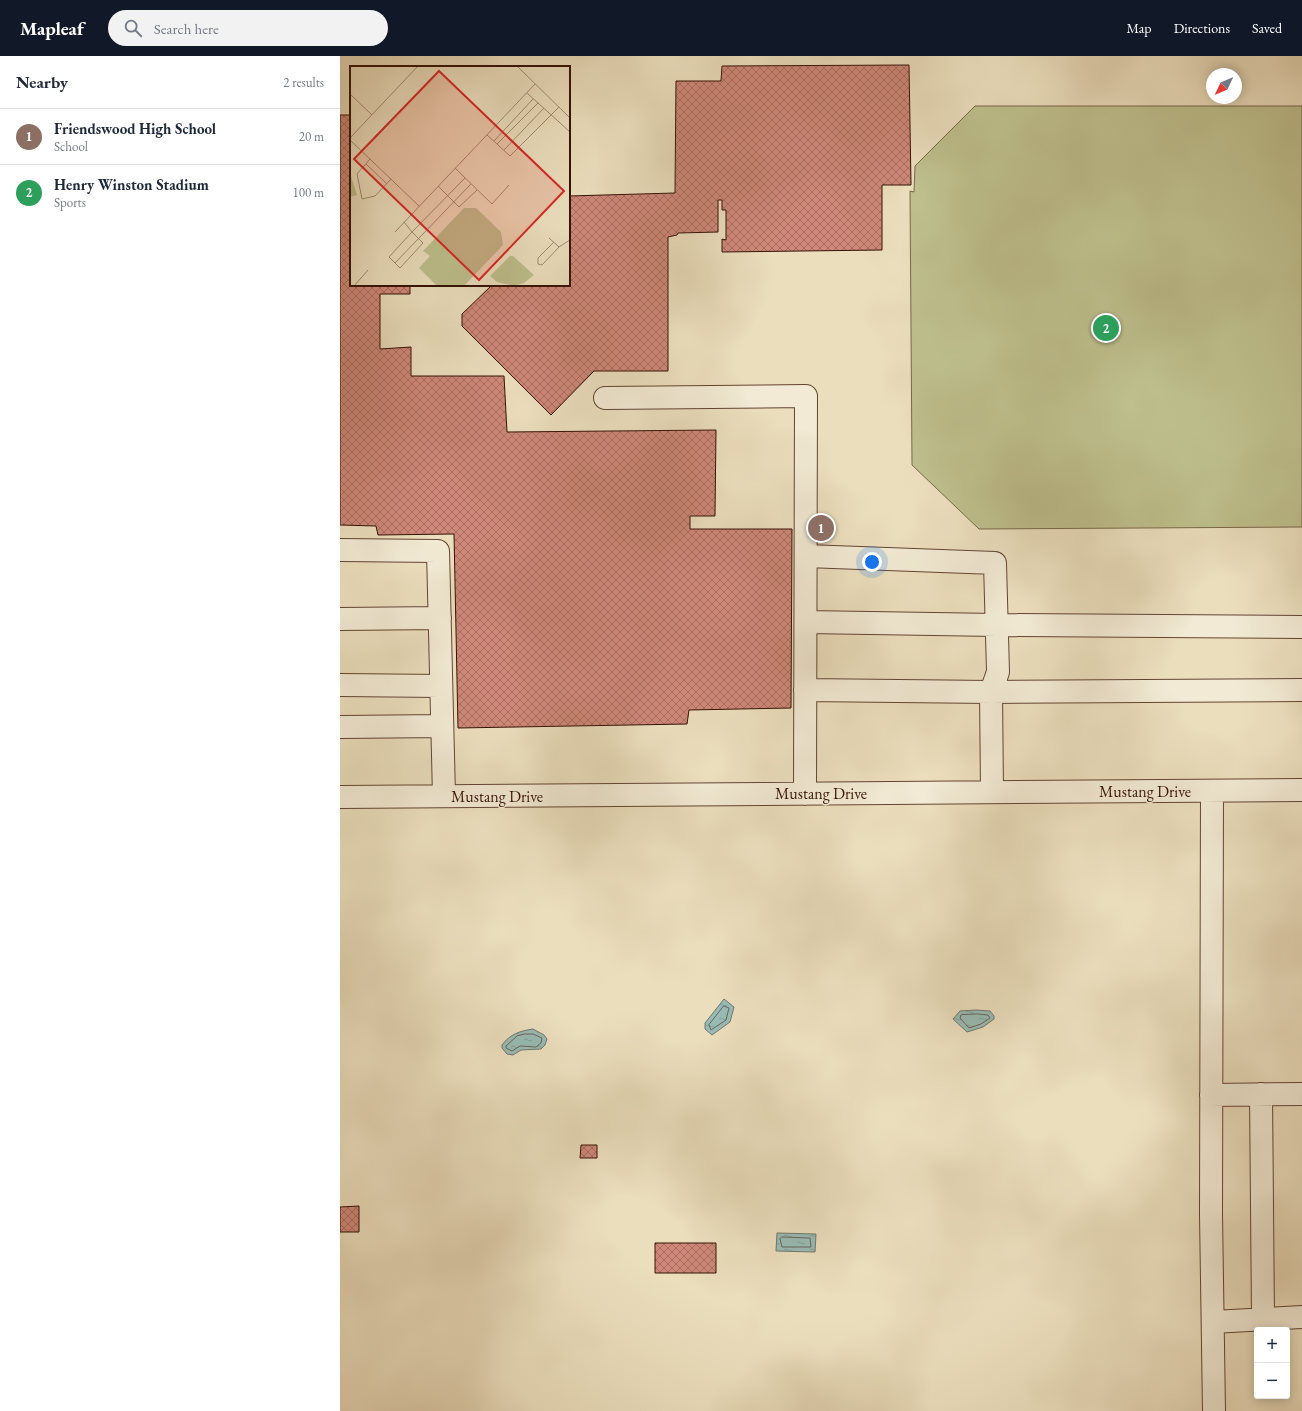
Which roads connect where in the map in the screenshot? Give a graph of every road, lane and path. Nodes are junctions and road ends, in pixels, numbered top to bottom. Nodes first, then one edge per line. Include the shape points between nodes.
1 (605, 398) dead end
2 (340, 550) edge
3 (806, 556) junction
4 (440, 618) junction
5 (340, 619) edge
6 (806, 622) junction
7 (997, 626) junction
8 (1302, 627) edge
9 (340, 685) edge
10 (441, 686) junction
11 (805, 690) junction
12 (1302, 690) edge
13 (991, 692) junction
14 (442, 726) junction
15 (340, 727) edge
16 (1302, 790) edge
17 (1212, 791) junction
18 (992, 792) junction
19 (805, 794) junction
20 (444, 796) junction
21 (340, 797) edge
22 (1261, 1094) junction
23 (1302, 1094) edge
24 (1211, 1095) junction
25 (1302, 1317) edge
26 (1263, 1319) junction
27 (1212, 1322) junction
28 (1214, 1411) edge

1 - 3 street via 806,396
2 - 4 street via 438,551
3 - 6 street
3 - 7 street via 995,563
4 - 5 street
4 - 10 street
6 - 7 street
6 - 11 street
7 - 8 street
7 - 13 street via 998,672
9 - 10 street
10 - 14 street
11 - 13 street
11 - 19 street
12 - 13 street
13 - 18 street
14 - 15 street
14 - 20 street
16 - 17 street, Mustang Drive
17 - 18 street, Mustang Drive
17 - 24 street
18 - 19 street, Mustang Drive
19 - 20 street, Mustang Drive
20 - 21 street, Mustang Drive
22 - 23 street
22 - 24 street
22 - 26 street
24 - 27 street
25 - 26 street
26 - 27 street
27 - 28 street

